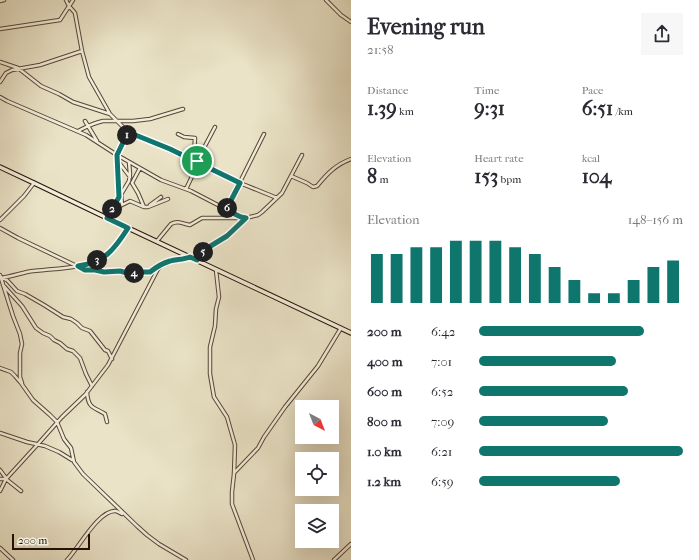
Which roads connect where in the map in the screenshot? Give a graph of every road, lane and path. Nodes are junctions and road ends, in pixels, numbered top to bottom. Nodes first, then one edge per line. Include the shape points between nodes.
1 (4, 0) edge
2 (66, 0) edge
3 (73, 0) edge
4 (326, 0) edge
5 (0, 1) edge
6 (69, 6) junction
7 (351, 22) edge
8 (0, 29) edge
9 (82, 51) junction
10 (0, 62) edge
11 (18, 68) junction
12 (0, 82) edge
13 (1, 98) edge
14 (183, 109) dead end
15 (110, 114) junction
16 (85, 121) dead end
17 (117, 122) junction
18 (89, 125) junction
19 (214, 127) dead end
20 (78, 131) junction
21 (128, 132) junction
22 (178, 134) dead end
23 (264, 134) dead end
24 (97, 142) junction
25 (117, 155) junction
26 (302, 155) dead end
27 (117, 159) junction
28 (351, 159) edge
29 (128, 161) junction
30 (198, 162) junction
31 (0, 167) edge
32 (140, 168) junction
33 (291, 176) junction
34 (130, 177) junction
35 (34, 183) junction
36 (240, 183) junction
37 (186, 189) junction
38 (121, 194) junction
39 (119, 197) junction
40 (161, 198) dead end
41 (277, 198) junction
42 (168, 199) dead end
43 (122, 206) junction
44 (148, 206) junction
45 (144, 207) junction
46 (112, 210) junction
47 (226, 210) junction
48 (241, 217) junction
49 (107, 218) junction
50 (246, 218) junction
51 (0, 220) edge
52 (0, 228) edge
53 (128, 228) junction
54 (156, 242) junction
55 (190, 257) junction
56 (197, 260) junction
57 (162, 265) junction
58 (78, 266) junction
59 (216, 270) junction
60 (0, 277) edge
61 (3, 285) junction
62 (341, 328) junction
63 (351, 333) edge
64 (112, 360) junction
65 (0, 368) edge
66 (92, 386) junction
67 (24, 387) junction
68 (88, 392) junction
69 (57, 422) junction
70 (107, 422) dead end
71 (0, 434) edge
72 (38, 444) junction
73 (73, 460) junction
74 (0, 470) edge
75 (234, 474) junction
76 (0, 479) edge
77 (6, 479) junction
78 (0, 491) edge
79 (21, 491) dead end
80 (125, 514) junction
81 (351, 544) edge
82 (0, 548) edge
83 (13, 560) edge
84 (67, 560) edge
85 (186, 560) edge
86 (253, 560) edge
87 (334, 560) edge

1 - 5 street
2 - 6 street
3 - 6 street
4 - 7 street
6 - 8 street via 60,20
6 - 9 street via 75,13
9 - 11 street via 40,66
9 - 15 street via 89,77
10 - 11 street
11 - 12 street via 6,73
11 - 15 street via 41,86 73,102
13 - 20 street
14 - 17 street via 150,119
15 - 17 street
16 - 18 street
17 - 18 street via 103,121
17 - 21 street
18 - 20 street
18 - 24 street
19 - 30 street
20 - 24 street
21 - 25 street
21 - 30 street
22 - 30 street via 194,138 194,153
23 - 36 street
24 - 25 street
25 - 27 street
25 - 29 street
26 - 33 street
27 - 34 street
27 - 39 street
28 - 33 street via 331,170 315,188
29 - 32 street
29 - 34 street
30 - 36 street
30 - 37 street
31 - 35 main road
32 - 37 street via 163,181
32 - 45 street via 132,182
33 - 41 street
34 - 38 street
35 - 49 main road
35 - 51 street
36 - 41 street
36 - 47 street
37 - 47 street
38 - 39 street
38 - 43 street
39 - 46 street
40 - 44 street
41 - 50 street via 258,215
42 - 44 street
43 - 45 street via 130,201
43 - 46 street
44 - 45 street
46 - 49 street
47 - 48 street
48 - 50 street
48 - 54 street via 202,218 190,225 174,222
49 - 53 main road
50 - 56 street via 227,236 209,247
52 - 58 street
53 - 54 main road
53 - 58 street via 118,244 107,254 94,262
54 - 55 main road
55 - 56 main road
55 - 57 street via 170,260
56 - 59 main road
57 - 58 street via 156,266 150,272 131,274 120,271 85,270
57 - 64 street
58 - 60 street
59 - 62 main road
59 - 75 street via 219,297 209,348 210,374 214,397 227,417 234,441
60 - 61 street
60 - 64 street via 7,280 17,291 90,331 108,351
61 - 66 street via 22,306 36,328 80,358
61 - 67 street via 20,334 20,377
62 - 63 main road
62 - 75 street via 318,366 285,407 257,449
64 - 66 street
65 - 67 street via 11,372
66 - 68 street
67 - 69 street via 33,400
68 - 69 street
68 - 70 street via 91,406 106,414
69 - 72 street
69 - 73 street via 71,448
71 - 72 street
72 - 73 street
72 - 77 street
73 - 80 street via 83,474
74 - 77 street
75 - 86 street via 232,504
76 - 77 street
77 - 78 street
77 - 79 street
80 - 84 street via 114,512 104,516
80 - 85 street via 159,544
81 - 87 street
82 - 83 street

